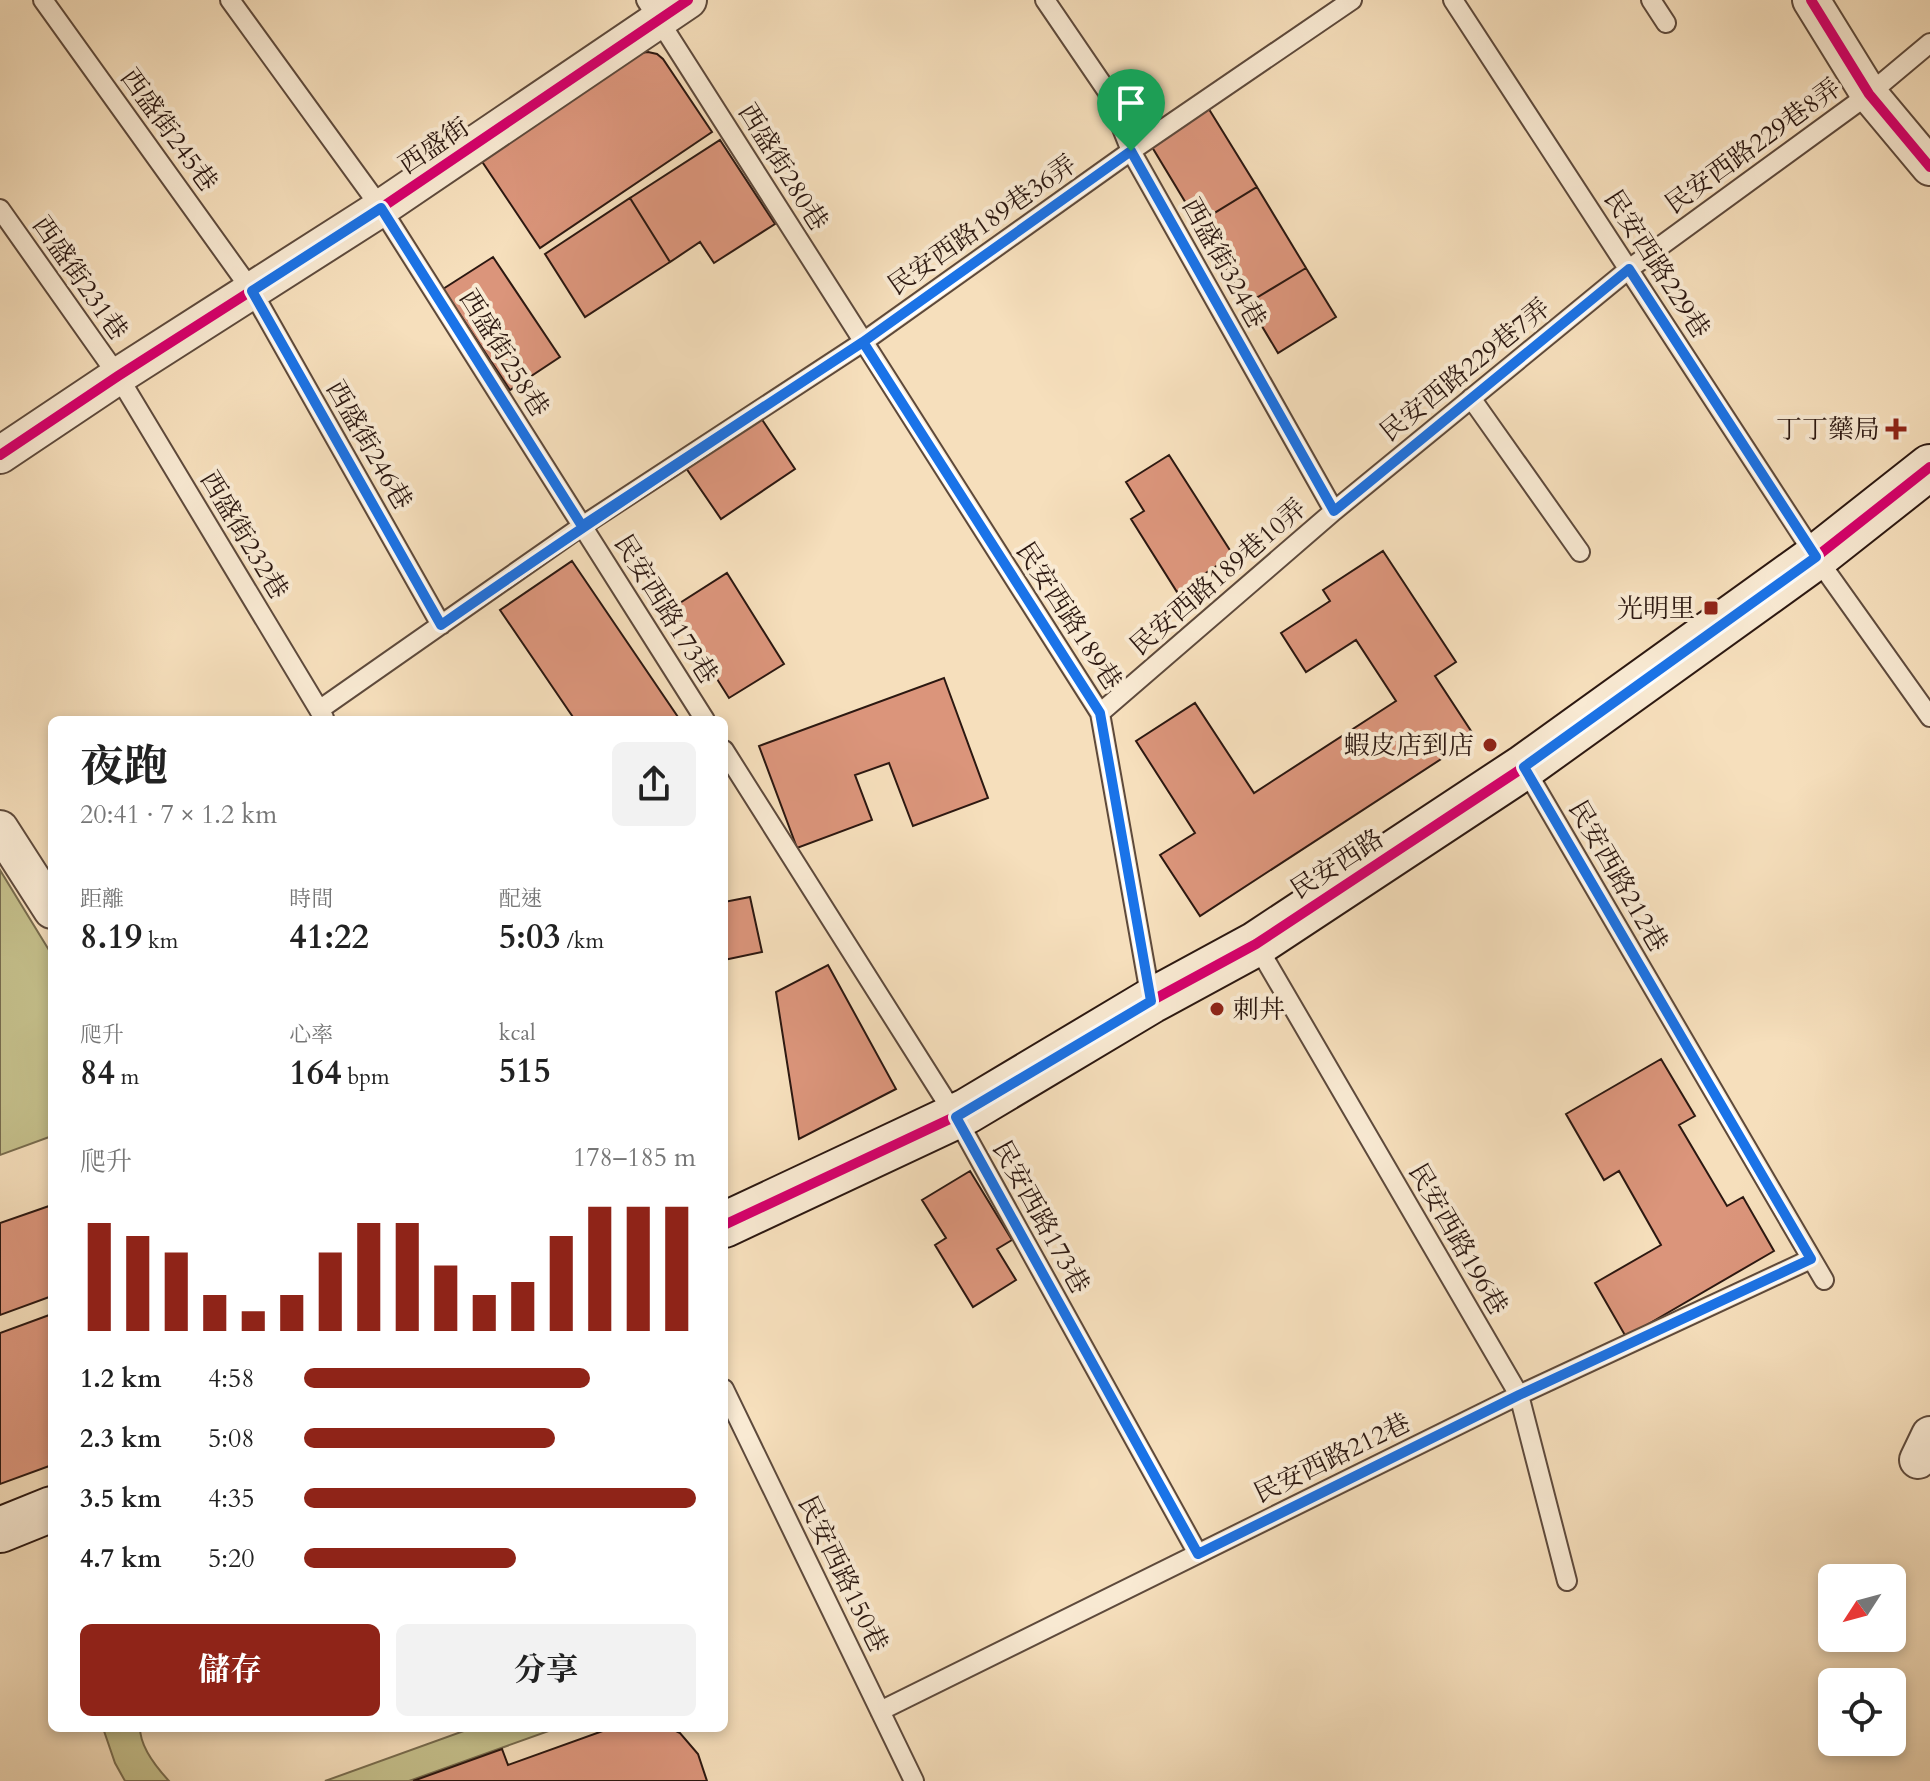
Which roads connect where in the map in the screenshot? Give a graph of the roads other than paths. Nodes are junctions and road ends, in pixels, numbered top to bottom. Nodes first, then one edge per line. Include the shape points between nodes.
1 (43, 0) edge
2 (230, 0) edge
3 (688, 0) edge
4 (1045, 0) edge
5 (1352, 0) edge
6 (1453, 0) edge
7 (1651, 0) edge
8 (1811, 0) edge
9 (652, 10) edge
10 (1666, 23) dead end
11 (1930, 43) edge
12 (1869, 94) junction
13 (1131, 151) junction
14 (1930, 167) edge
15 (381, 208) junction
16 (0, 209) edge
17 (1629, 269) junction
18 (252, 291) junction
19 (863, 342) junction
20 (118, 376) junction
21 (1471, 398) junction
22 (0, 455) edge
23 (1930, 467) edge
24 (1334, 511) junction
25 (582, 526) junction
26 (1580, 552) dead end
27 (1816, 557) junction
28 (441, 625) junction
29 (1100, 713) junction
30 (322, 715) edge
31 (702, 716) edge
32 (1930, 717) edge
33 (728, 756) edge
34 (1524, 767) junction
35 (0, 829) edge
36 (48, 904) edge
37 (1256, 944) junction
38 (1151, 1001) junction
39 (956, 1117) junction
40 (728, 1223) edge
41 (1811, 1259) junction
42 (1824, 1280) dead end
43 (1519, 1395) junction
44 (728, 1397) edge
45 (48, 1511) edge
46 (0, 1530) edge
47 (1198, 1554) junction
48 (1567, 1581) dead end
49 (880, 1711) junction
50 (914, 1781) edge

1 - 18 lane, 西盛街245巷
2 - 15 lane, 西盛街258巷
3 - 9 street, 西盛街
4 - 13 lane, 西盛街324巷 via 1107,91
5 - 13 lane, 民安西路189巷36弄
6 - 17 lane, 民安西路229巷
7 - 10 lane
8 - 12 street
9 - 15 street, 西盛街
9 - 19 lane, 西盛街280巷
11 - 12 lane, 民安西路229巷8弄
12 - 14 street
12 - 17 lane, 民安西路229巷8弄
13 - 19 lane, 民安西路189巷36弄
13 - 24 lane, 西盛街324巷
15 - 18 street, 西盛街
15 - 25 lane, 西盛街258巷
16 - 20 lane, 西盛街231巷
17 - 21 lane, 民安西路229巷7弄
17 - 27 lane, 民安西路229巷
18 - 20 street, 西盛街
18 - 28 lane, 西盛街246巷
19 - 25 lane, 民安西路189巷36弄
19 - 29 lane, 民安西路189巷
20 - 22 street, 西盛街
20 - 30 lane, 西盛街232巷
21 - 24 lane, 民安西路229巷7弄
21 - 26 lane
23 - 27 street, 民安西路
24 - 29 lane, 民安西路189巷10弄
25 - 28 lane, 民安西路189巷36弄
25 - 31 lane, 民安西路173巷
27 - 32 lane, 民安西路229巷
27 - 34 street, 民安西路
28 - 30 lane, 民安西路189巷36弄
29 - 38 lane, 民安西路189巷
33 - 39 lane, 民安西路173巷
34 - 37 street, 民安西路
34 - 41 lane, 民安西路212巷
35 - 36 street
37 - 38 street, 民安西路
37 - 43 lane, 民安西路196巷
38 - 39 street, 民安西路
39 - 40 street, 民安西路
39 - 47 lane, 民安西路173巷
41 - 42 lane, 民安西路212巷
41 - 43 lane, 民安西路212巷
43 - 47 lane, 民安西路212巷
43 - 48 lane, 民安西路196巷
44 - 49 lane, 民安西路150巷
45 - 46 street
47 - 49 lane, 民安西路212巷
49 - 50 lane, 民安西路150巷

